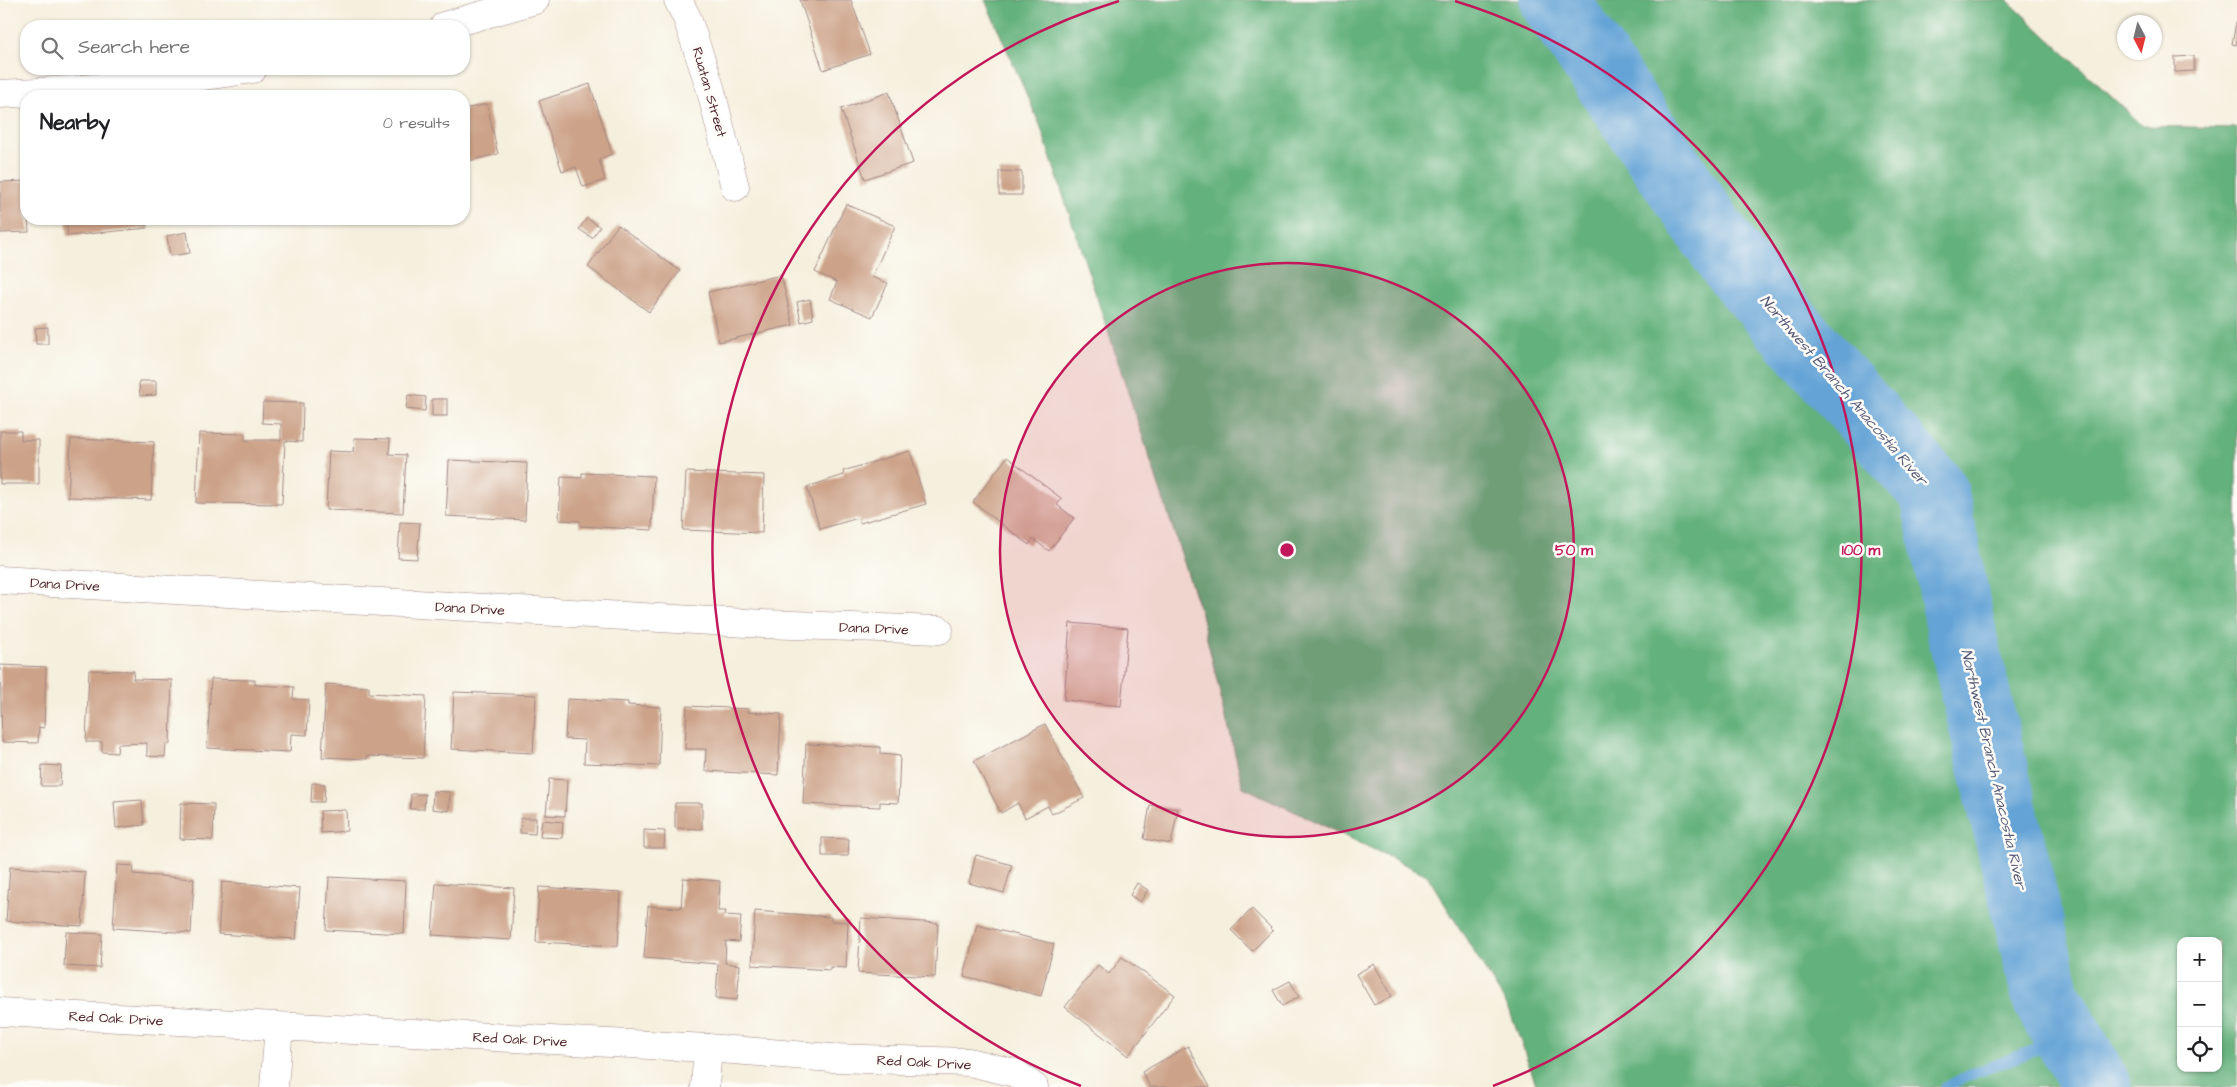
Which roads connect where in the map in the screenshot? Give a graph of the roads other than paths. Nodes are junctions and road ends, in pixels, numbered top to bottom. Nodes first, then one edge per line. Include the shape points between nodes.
1 (535, 0) edge
2 (678, 0) edge
3 (465, 20) edge
4 (211, 75) edge
5 (77, 90) edge
6 (20, 93) edge
7 (0, 94) edge
8 (735, 187) dead end
9 (0, 580) edge
10 (939, 630) dead end
11 (0, 1012) edge
12 (279, 1027) junction
13 (708, 1048) junction
14 (274, 1087) edge
15 (705, 1087) edge
16 (1034, 1087) edge

1 - 3 street
2 - 8 street, Ruatan Street via 710,87
4 - 5 street
6 - 7 street
9 - 10 street, Dana Drive via 764,624
11 - 12 street, Red Oak Drive
12 - 13 street, Red Oak Drive
12 - 14 street
13 - 15 street
13 - 16 street, Red Oak Drive via 831,1058 969,1062 1015,1073

